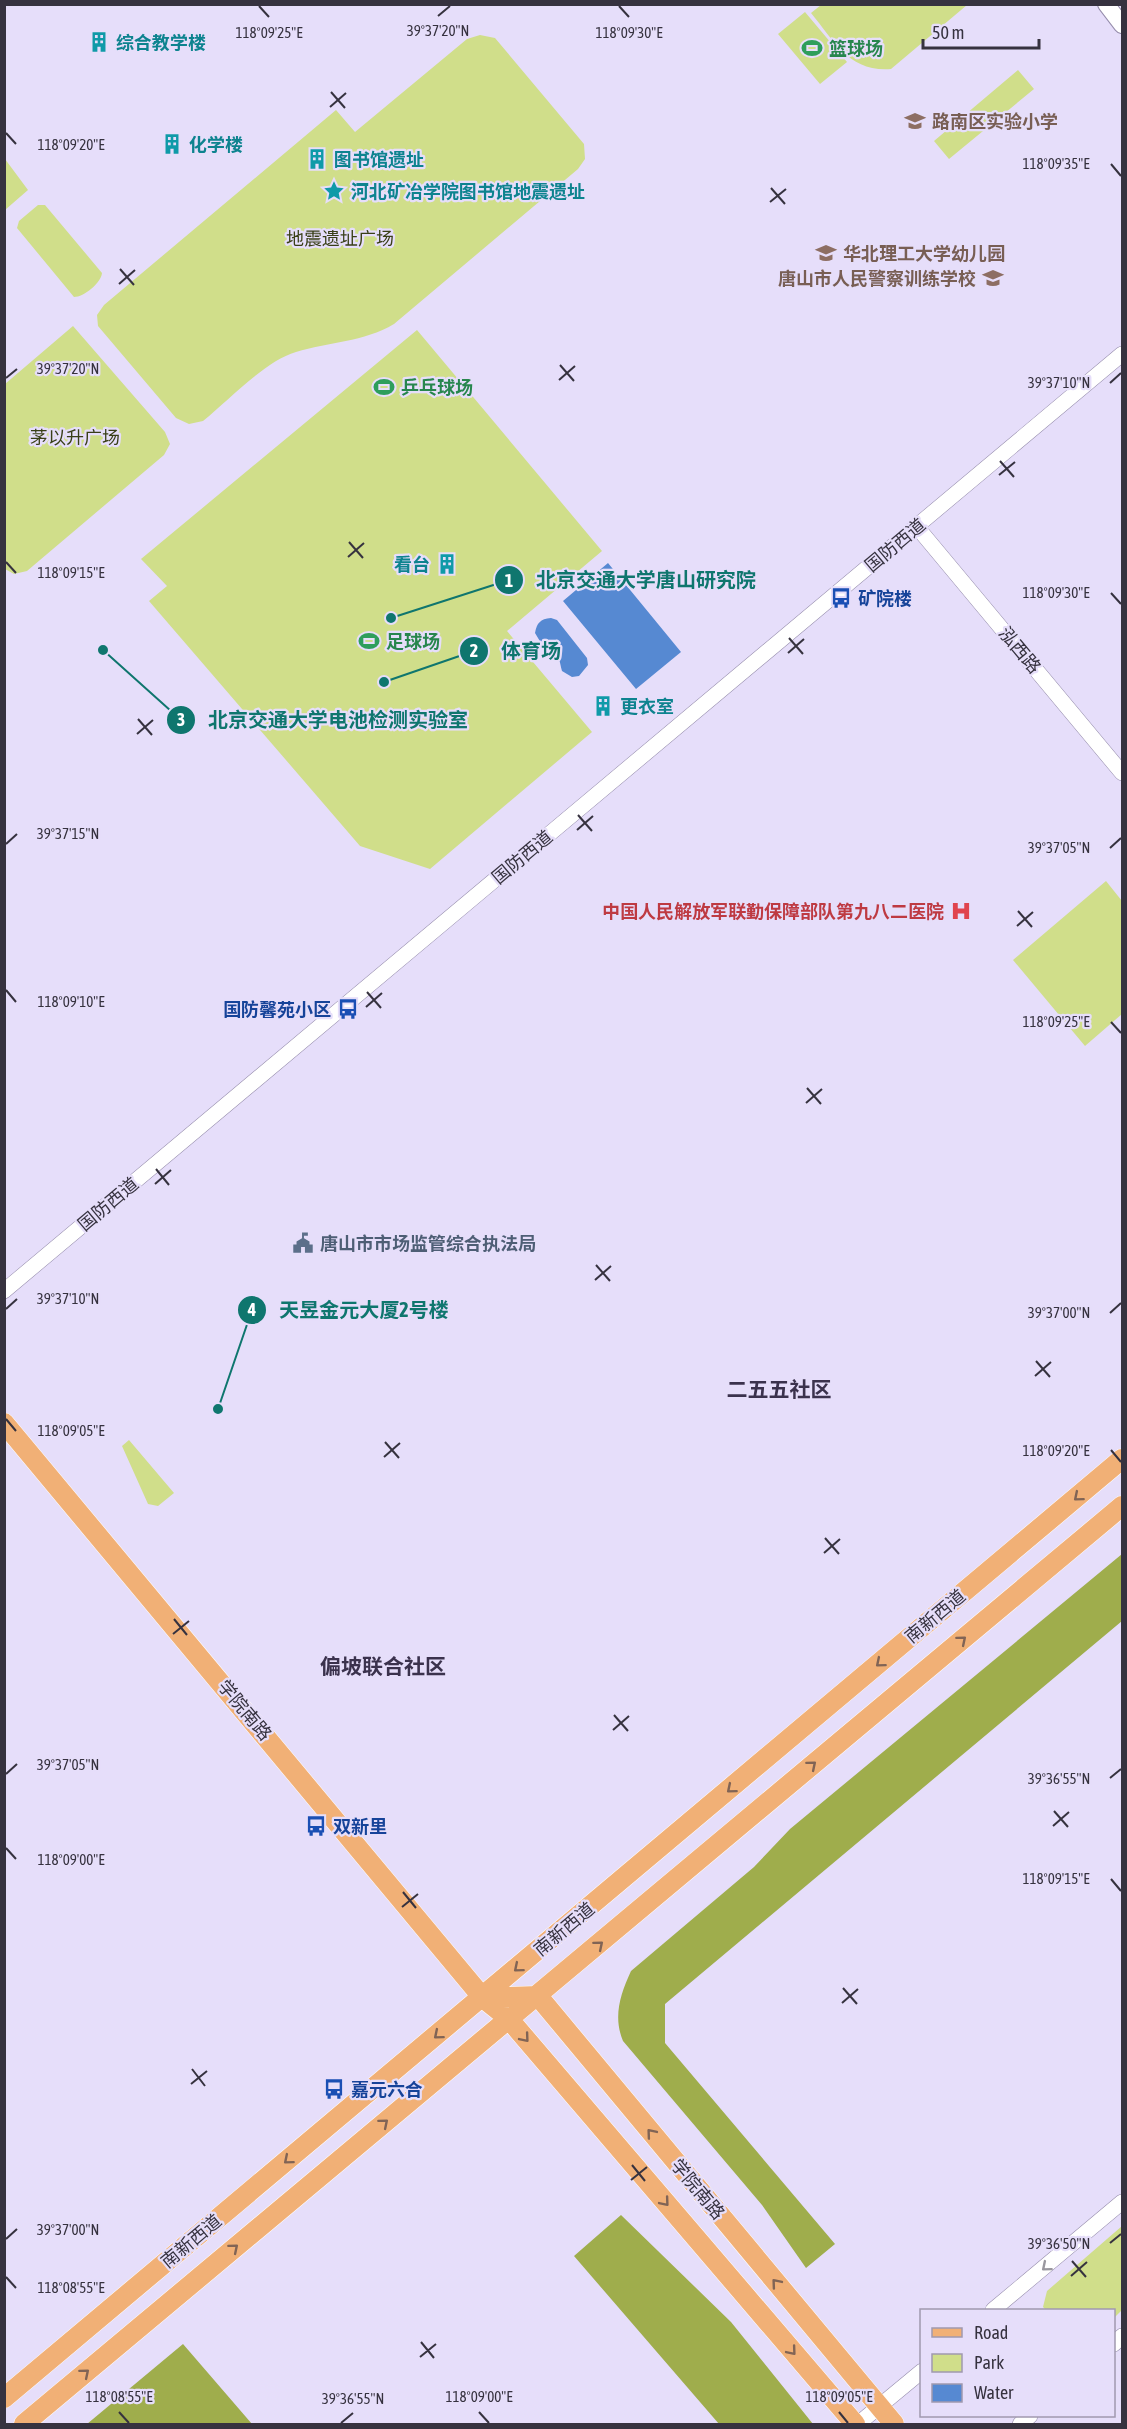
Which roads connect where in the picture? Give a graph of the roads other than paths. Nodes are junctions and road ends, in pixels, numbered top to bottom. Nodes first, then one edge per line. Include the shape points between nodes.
1 (1106, 4) edge
2 (1122, 25) edge
3 (1122, 354) edge
4 (916, 527) junction
5 (1122, 773) edge
6 (4, 1291) edge
7 (4, 1423) edge
8 (1122, 1460) edge
9 (1122, 1506) edge
10 (538, 1996) junction
11 (483, 1998) junction
12 (508, 2018) junction
13 (1122, 2202) edge
14 (994, 2309) edge
15 (920, 2372) edge
16 (4, 2398) edge
17 (879, 2407) junction
18 (24, 2424) edge
19 (856, 2424) edge
20 (894, 2424) edge

1 - 2 main road
3 - 4 street, 国防西道
4 - 5 street, 泓西路
4 - 6 street, 国防西道
7 - 11 main road, 学院南路
8 -> 11 main road, 南新西道
10 -> 9 main road, 南新西道
10 - 11 main road
10 - 12 main road, 南新西道
17 -> 10 main road, 学院南路
11 - 12 main road, 学院南路
11 -> 16 main road, 南新西道
18 -> 12 main road, 南新西道
12 -> 19 main road, 学院南路
13 -> 14 street
15 - 17 street
17 - 19 street
17 - 20 main road, 学院南路

